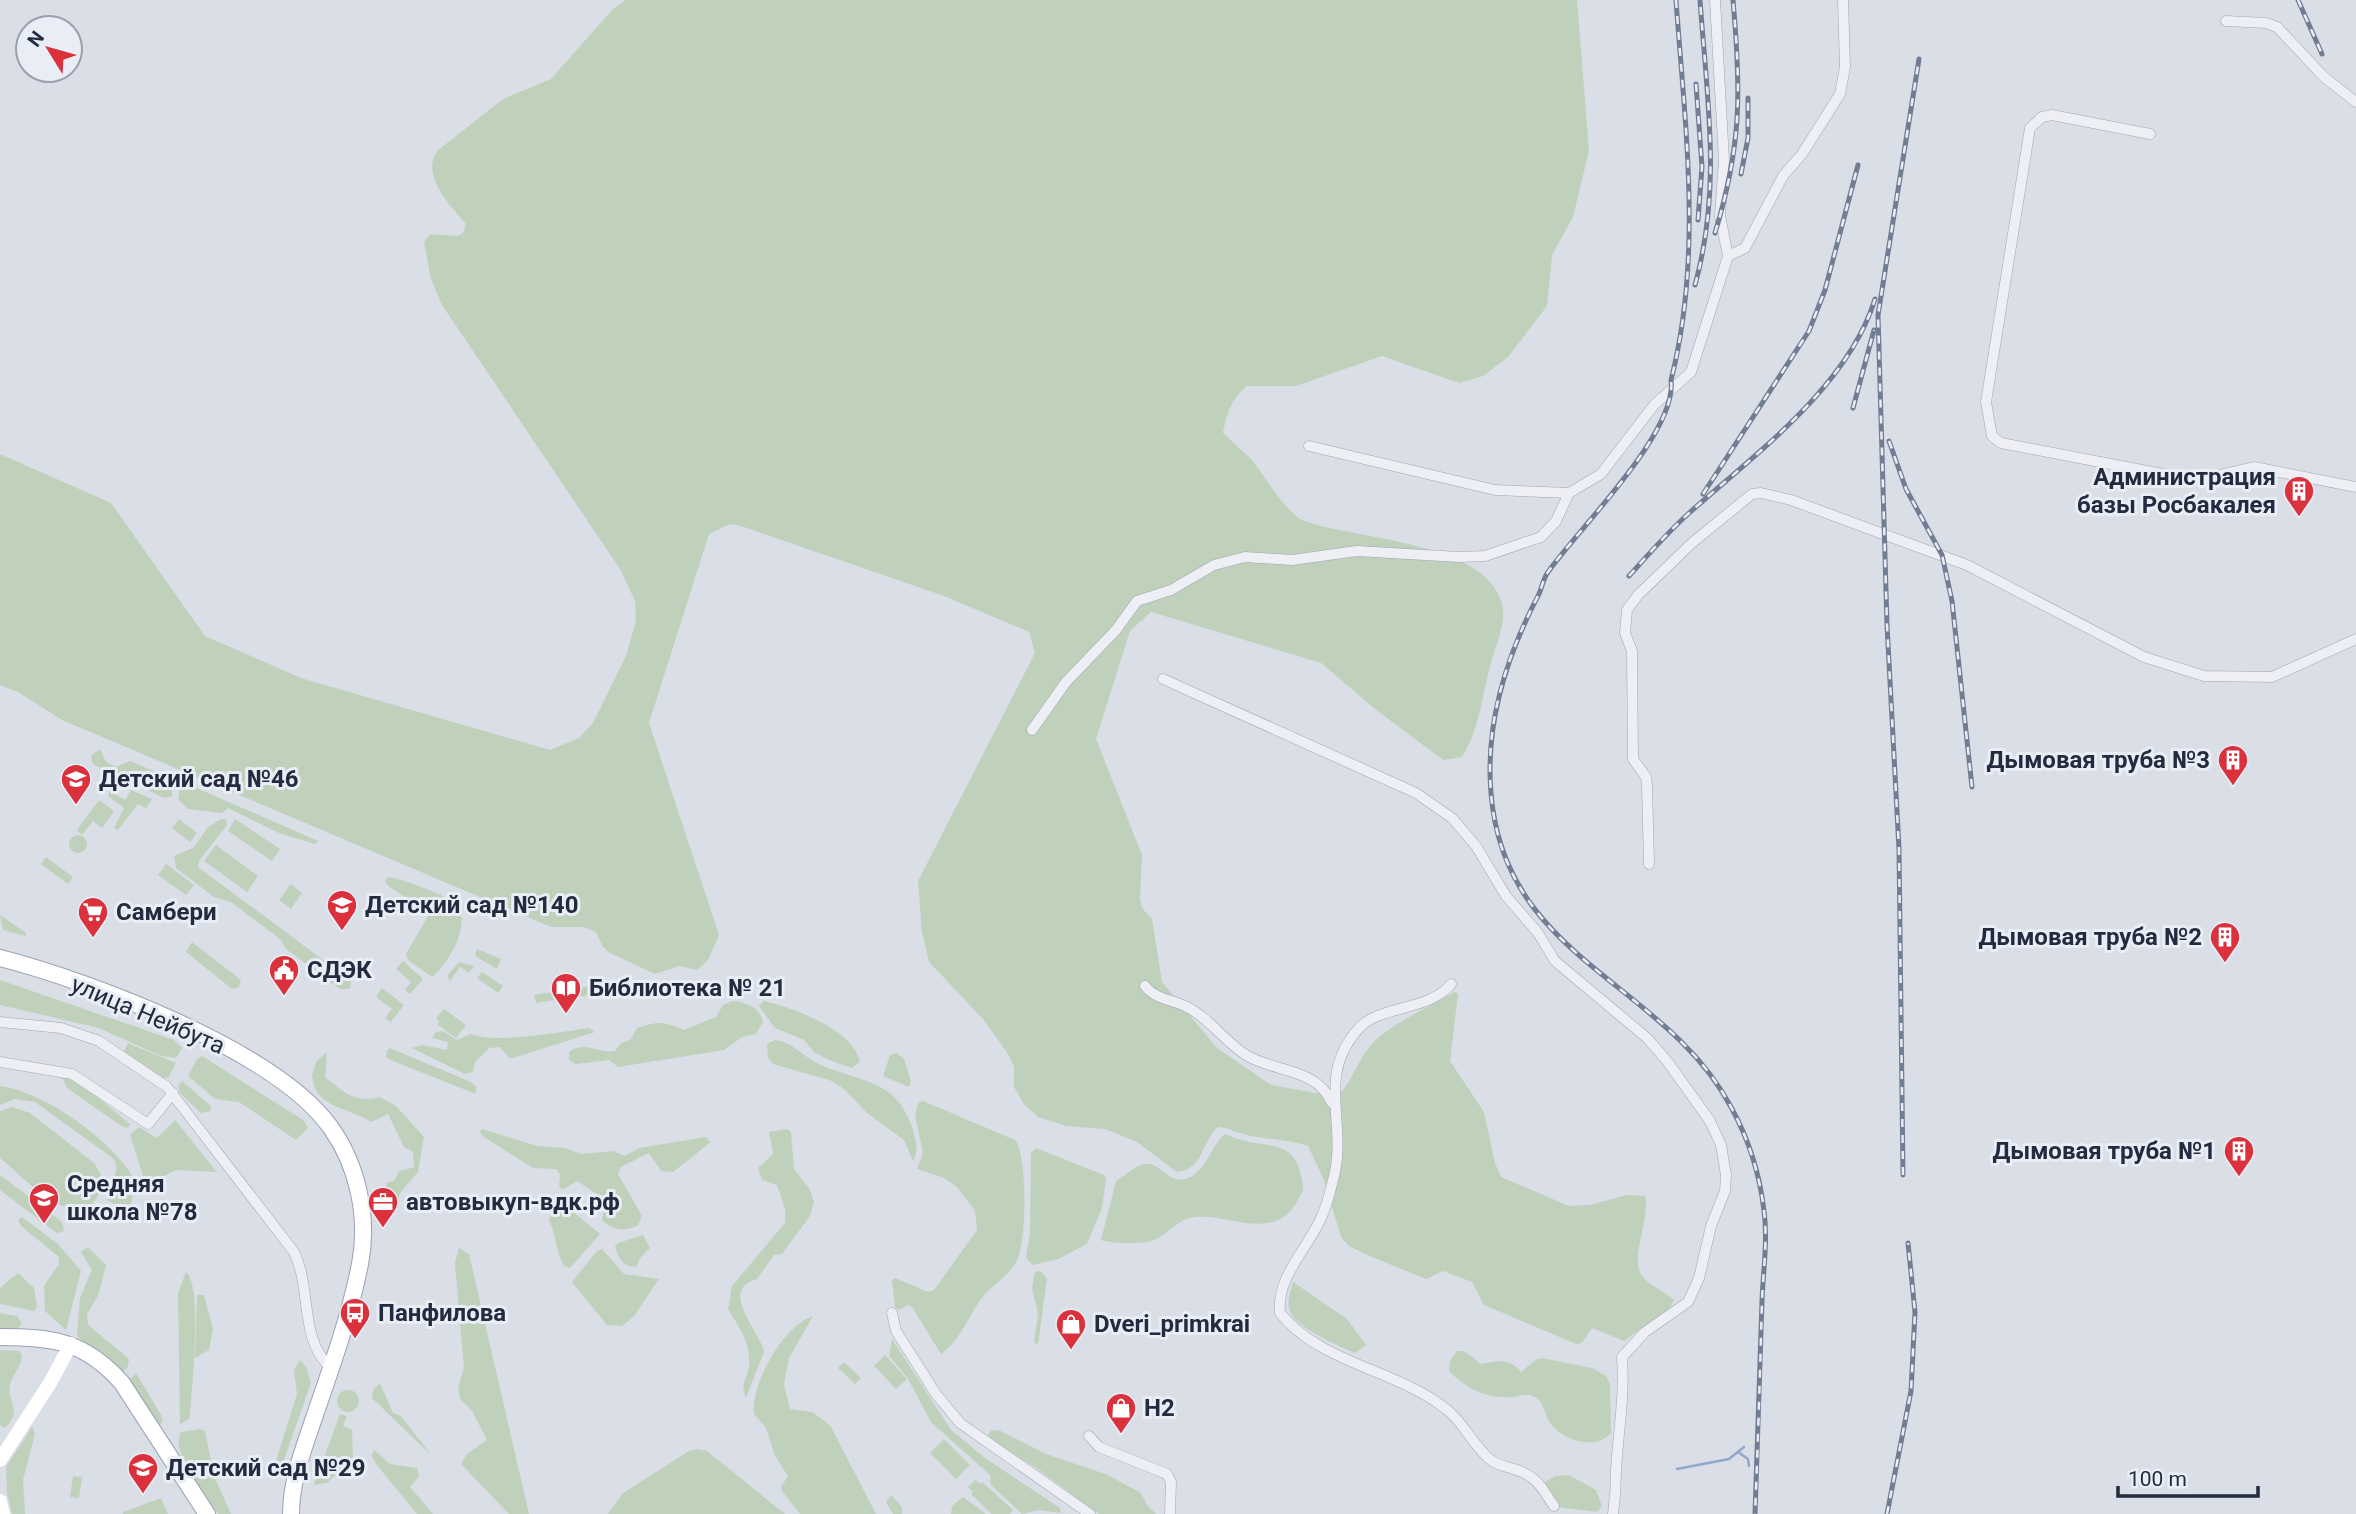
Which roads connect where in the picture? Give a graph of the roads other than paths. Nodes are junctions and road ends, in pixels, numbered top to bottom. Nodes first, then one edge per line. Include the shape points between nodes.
1 (1715, 0) edge
2 (1843, 0) edge
3 (2226, 21) dead end
4 (2356, 102) edge
5 (2150, 134) dead end
6 (1728, 256) junction
7 (1309, 446) dead end
8 (2356, 487) edge
9 (1569, 493) junction
10 (2356, 639) edge
11 (1163, 679) dead end
12 (1032, 730) dead end
13 (1648, 864) dead end
14 (0, 958) edge
15 (1451, 984) dead end
16 (1144, 986) dead end
17 (0, 1022) edge
18 (0, 1062) edge
19 (173, 1093) junction
20 (1332, 1103) junction
21 (892, 1313) dead end
22 (0, 1337) edge
23 (71, 1344) junction
24 (331, 1368) junction
25 (1089, 1436) dead end
26 (0, 1460) edge
27 (0, 1501) edge
28 (1554, 1506) dead end
29 (4, 1514) edge
30 (207, 1514) edge
31 (291, 1514) edge
32 (1090, 1514) edge
33 (1170, 1514) edge
34 (1613, 1514) edge

1 - 6 street via 1724,160 1720,216
2 - 6 street via 1845,67 1840,94 1783,176 1745,248
3 - 4 street via 2277,27 2324,77
5 - 8 street via 2052,115 2030,128 1986,402 1989,431 2001,443 2178,477 2206,478 2254,467
6 - 9 street via 1691,372 1654,405 1601,474
7 - 9 street via 1495,490
9 - 12 street via 1556,521 1541,537 1485,555 1357,551 1292,560 1245,557 1214,565 1171,590 1137,601 1116,630 1066,681
10 - 13 street via 2273,677 2204,676 2144,657 1967,565 1791,500 1752,494 1685,549 1627,610 1633,759 1646,777
11 - 34 street via 1416,793 1452,818 1555,961 1647,1038 1710,1121 1721,1145 1725,1191 1688,1302 1645,1332 1622,1357 1624,1413
14 - 24 main road, улица Нейбута via 134,1004 204,1035 271,1075 331,1127 349,1159 363,1224 360,1264
15 - 20 street via 1434,998 1362,1024 1345,1045 1337,1065
16 - 20 street via 1152,994 1196,1012 1248,1056 1312,1078
17 - 19 street via 61,1028 99,1041
18 - 19 street via 72,1074 148,1124
19 - 24 street via 294,1252 303,1273 314,1346
20 - 28 street via 1337,1125 1334,1177 1323,1215 1292,1269 1280,1313 1321,1346 1446,1409 1483,1453 1538,1481
21 - 32 street via 896,1331 960,1423
22 - 23 main road via 38,1337
23 - 26 street
23 - 30 main road via 93,1355 122,1383
24 - 31 main road, улица Нейбута via 296,1475
25 - 33 street via 1099,1447 1167,1474
27 - 29 street

